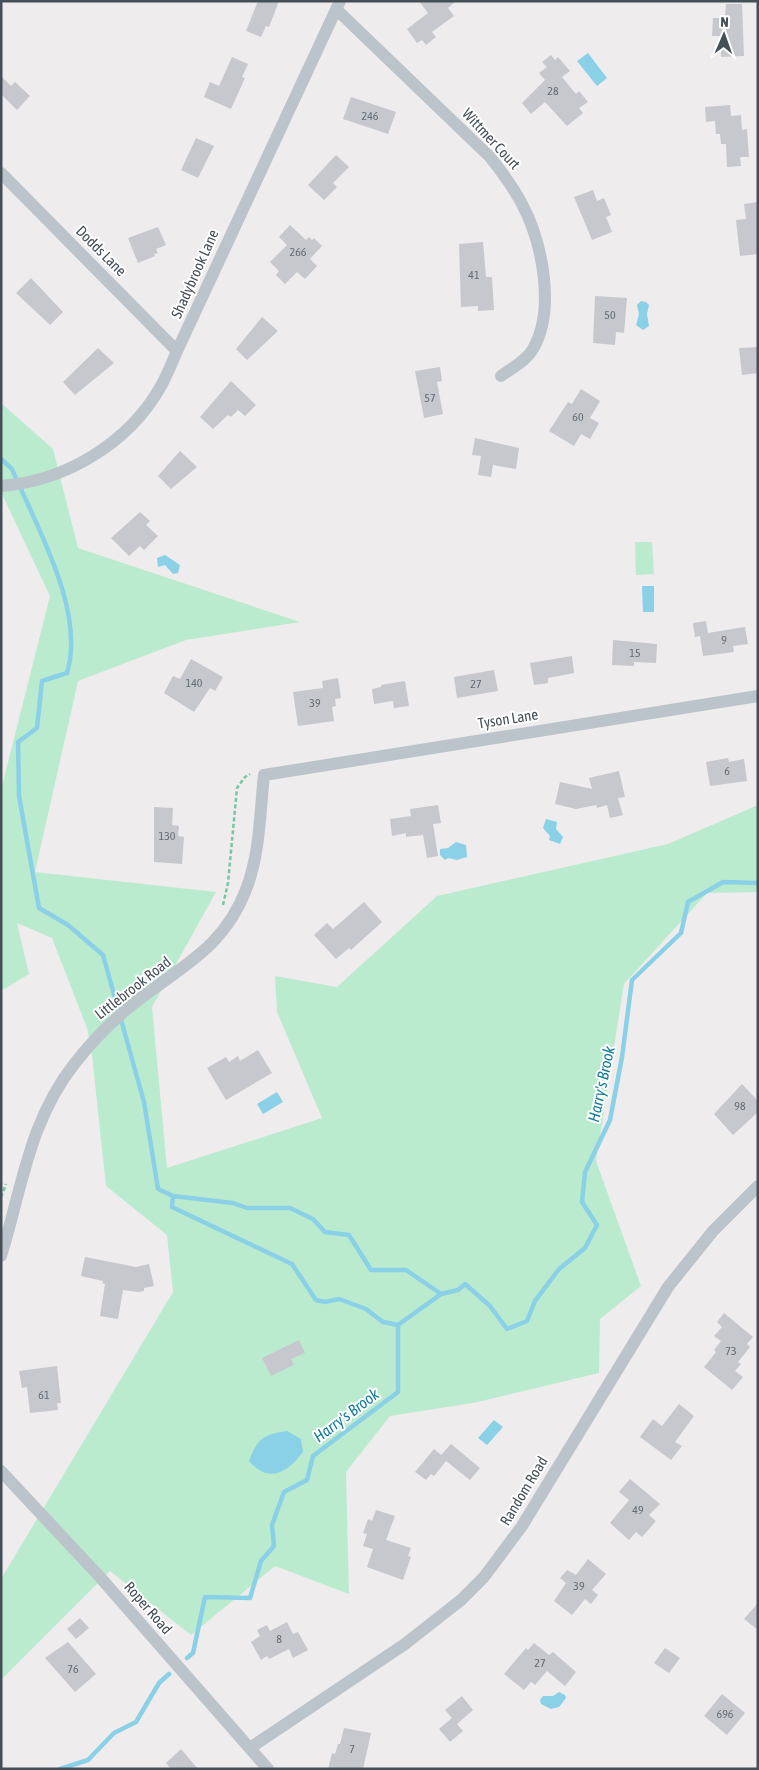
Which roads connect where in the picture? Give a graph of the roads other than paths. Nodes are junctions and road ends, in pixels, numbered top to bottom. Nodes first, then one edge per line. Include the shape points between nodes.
1 (338, 5) edge
2 (1, 173) edge
3 (177, 351) junction
4 (502, 376) dead end
5 (3, 486) edge
6 (758, 696) edge
7 (258, 774) joint
8 (758, 1186) edge
9 (1, 1256) edge
10 (1, 1471) edge
11 (250, 1748) junction
12 (268, 1769) edge

1 - 3 street, Shadybrook Lane
1 - 4 street, Wittmer Court via 490,157 523,205 541,256 544,308 533,350
2 - 3 street, Dodds Lane
3 - 5 street, Shadybrook Lane via 147,407 109,445 88,459 49,476
6 - 7 street, Tyson Lane
7 - 9 street, Littlebrook Road via 253,868 236,911 206,950 128,1009 74,1064 38,1125
8 - 11 street, Random Road via 713,1231 668,1287 522,1526 484,1578 404,1644
10 - 11 street, Roper Road via 99,1576
11 - 12 street, Roper Road

